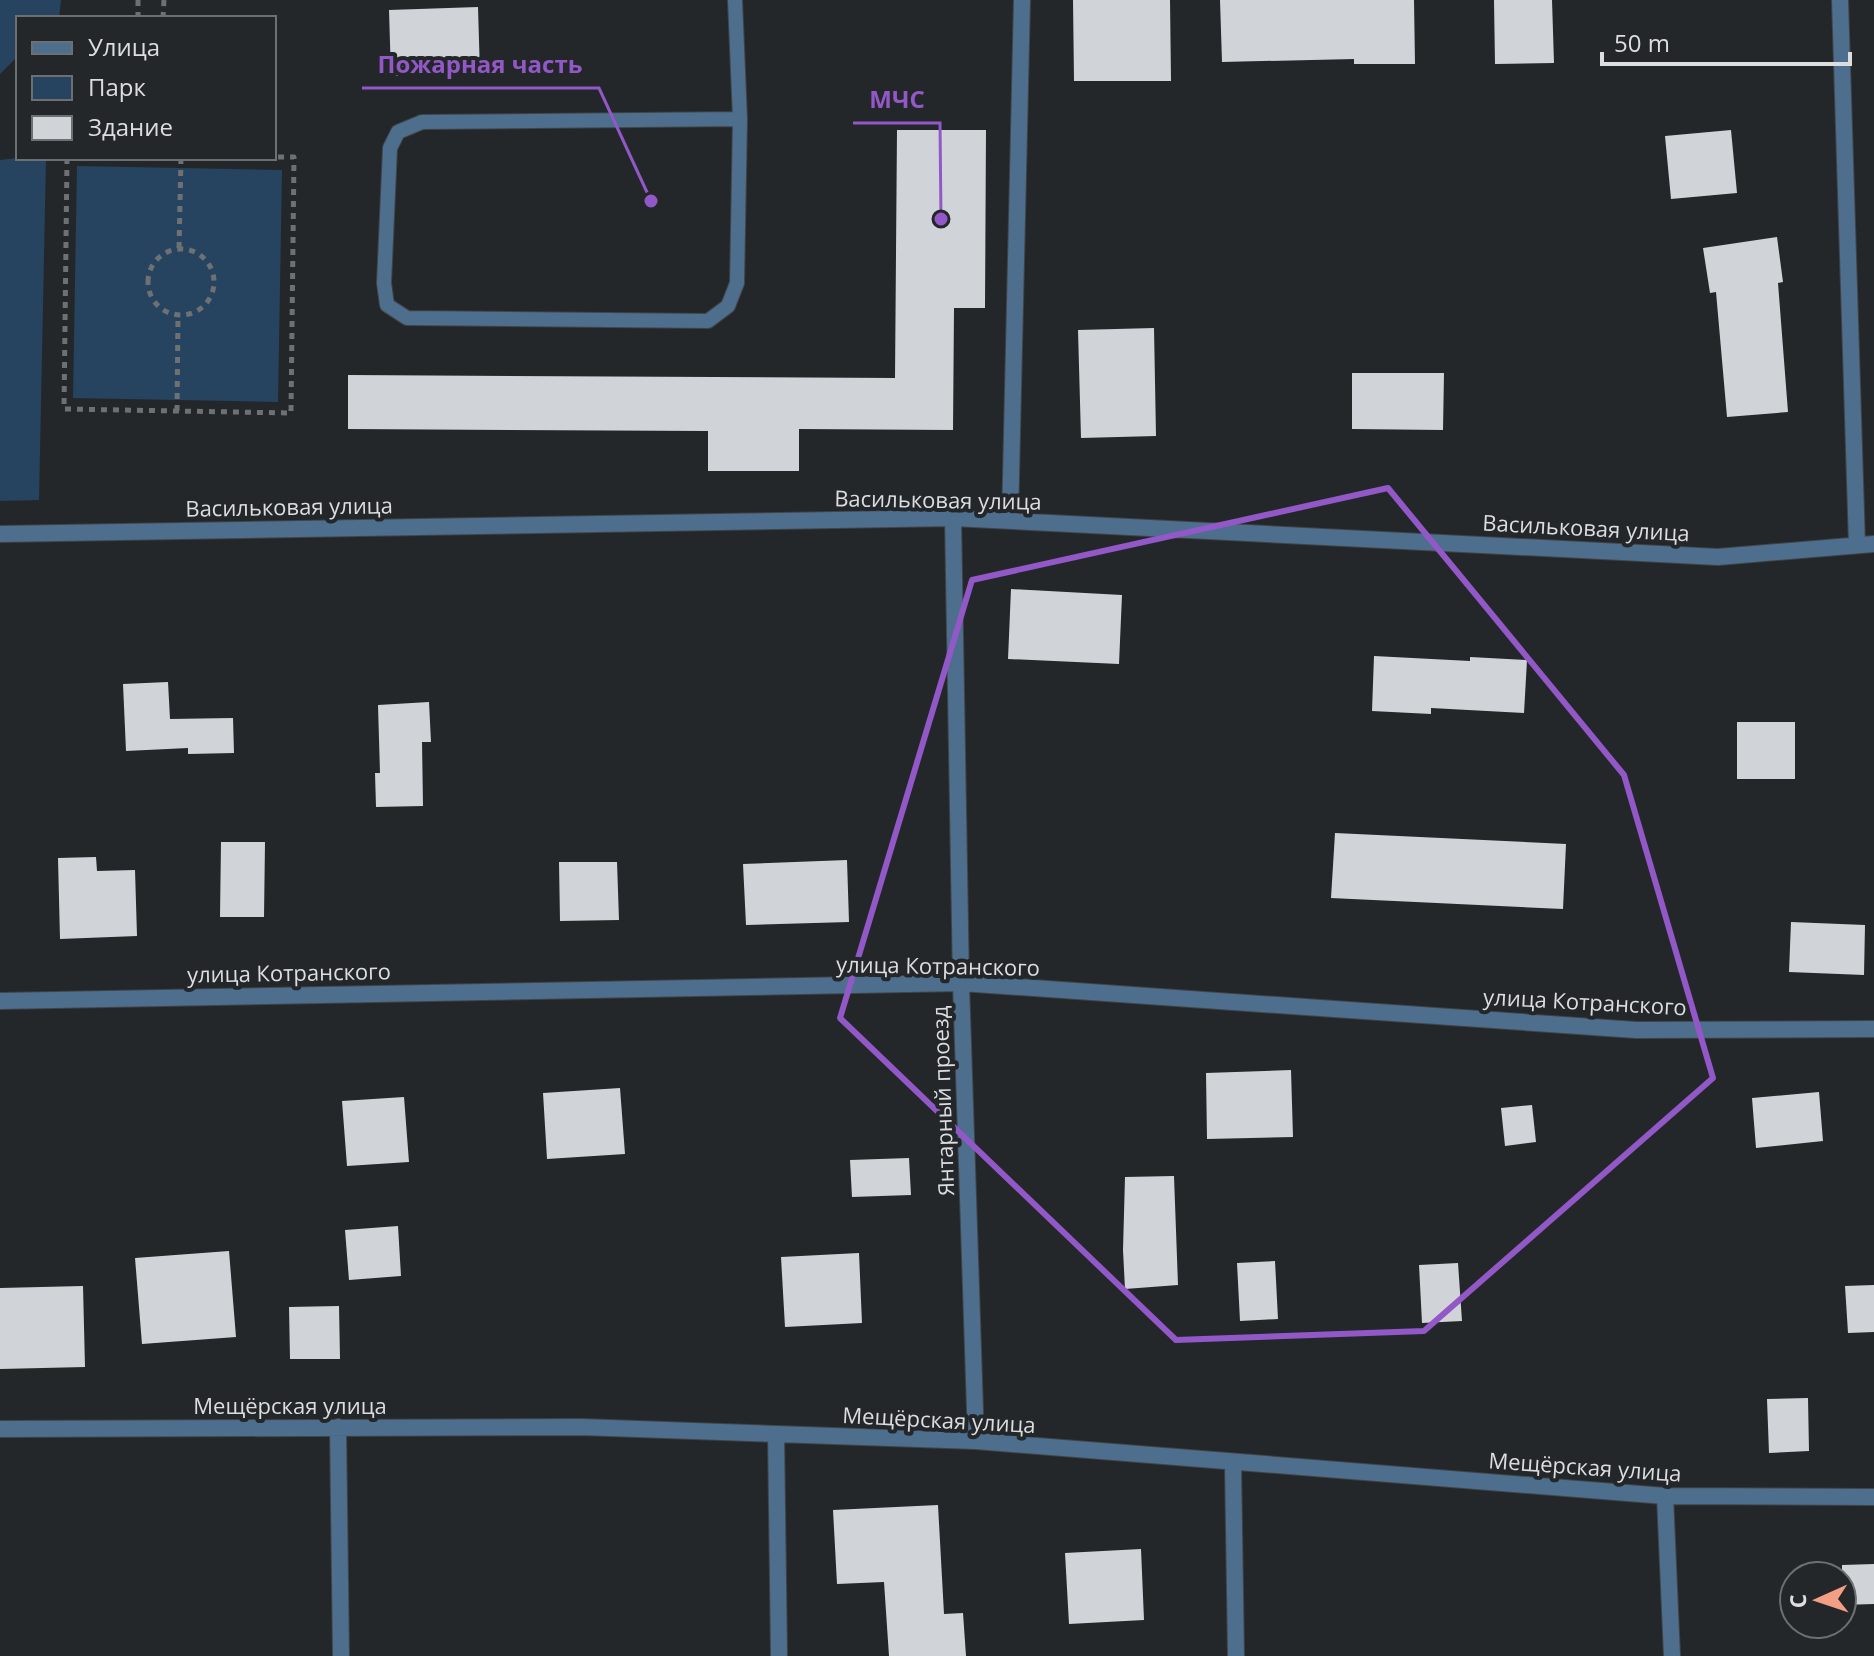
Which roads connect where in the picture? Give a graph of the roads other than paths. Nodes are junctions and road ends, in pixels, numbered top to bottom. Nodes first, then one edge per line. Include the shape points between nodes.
1 (735, 0) edge
2 (1022, 0) edge
3 (1840, 0) edge
4 (740, 119) junction
5 (953, 518) junction
6 (1010, 520) junction
7 (0, 534) edge
8 (1866, 544) edge
9 (961, 983) junction
10 (0, 1001) edge
11 (1874, 1029) edge
12 (338, 1427) junction
13 (0, 1429) edge
14 (776, 1434) junction
15 (976, 1441) junction
16 (1233, 1464) junction
17 (1665, 1496) junction
18 (1874, 1497) edge
19 (341, 1656) edge
20 (779, 1656) edge
21 (1236, 1656) edge
22 (1672, 1656) edge

1 - 4 lane
2 - 6 street
3 - 8 street
4 - 4 lane via 422,122 398,132 390,148 387,305 407,318 708,321 728,306 737,283
5 - 6 street, Васильковая улица
5 - 7 street, Васильковая улица
5 - 9 street, Янтарный проезд
6 - 8 street, Васильковая улица via 1718,557
9 - 10 street, улица Котранского
9 - 11 street, улица Котранского via 1636,1030
9 - 15 street, Янтарный проезд
12 - 13 street, Мещёрская улица
12 - 14 street, Мещёрская улица
12 - 19 street
14 - 15 street, Мещёрская улица
14 - 20 street
15 - 16 street, Мещёрская улица
16 - 17 street, Мещёрская улица
16 - 21 street
17 - 18 street, Мещёрская улица
17 - 22 street

